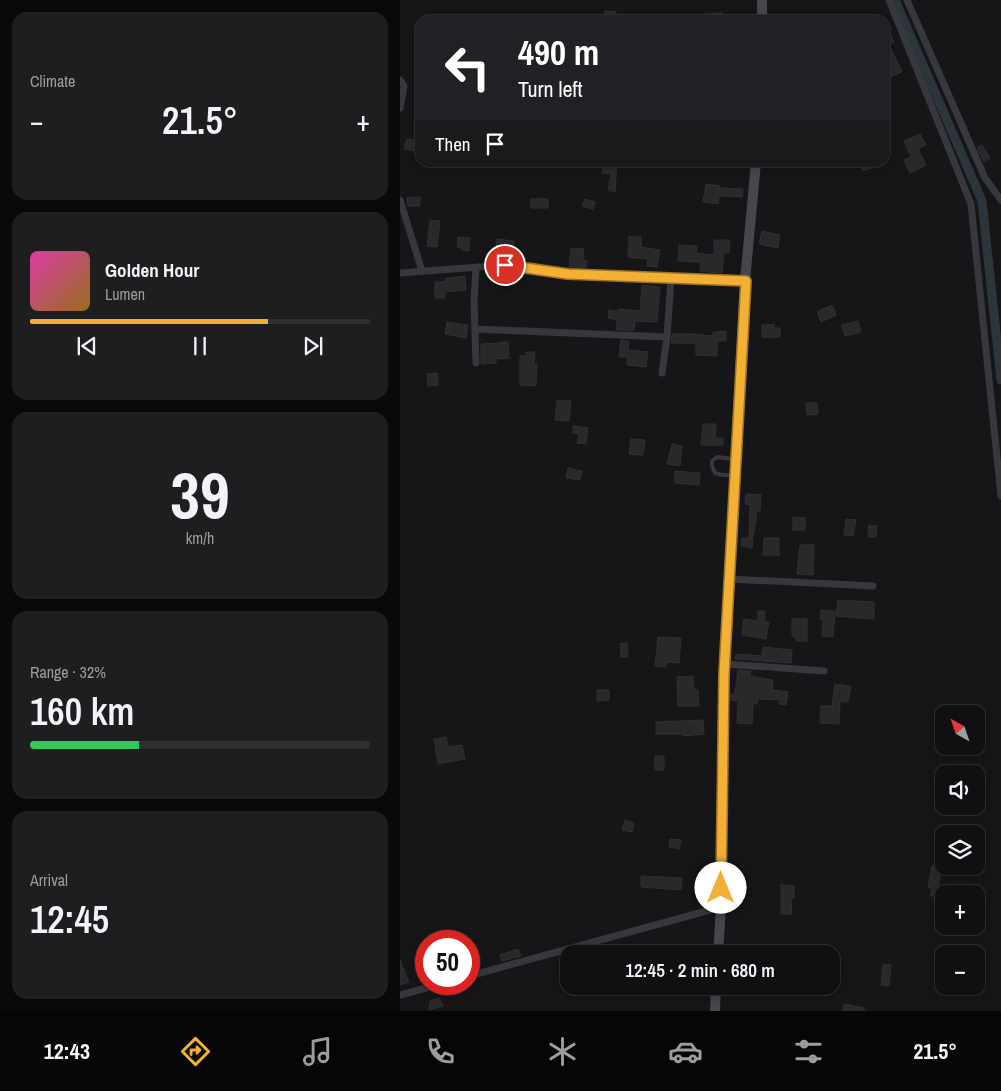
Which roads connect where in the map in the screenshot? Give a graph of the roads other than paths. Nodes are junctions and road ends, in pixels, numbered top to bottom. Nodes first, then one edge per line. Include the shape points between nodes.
1 (762, 0) edge
2 (889, 0) edge
3 (907, 0) edge
4 (762, 15) edge
5 (400, 80) edge
6 (400, 108) edge
7 (756, 167) edge
8 (400, 200) edge
9 (1001, 200) edge
10 (476, 266) junction
11 (422, 271) junction
12 (400, 273) edge
13 (671, 278) junction
14 (746, 281) junction
15 (475, 329) junction
16 (667, 337) junction
17 (476, 363) dead end
18 (662, 373) dead end
19 (736, 460) junction
20 (734, 475) junction
21 (1001, 496) edge
22 (730, 579) junction
23 (873, 586) dead end
24 (724, 664) junction
25 (824, 671) dead end
26 (721, 907) junction
27 (719, 945) edge
28 (480, 973) edge
29 (415, 991) edge
30 (400, 995) edge
31 (716, 995) edge
32 (715, 1011) edge

1 - 4 main road
2 - 21 street via 971,204
3 - 9 street via 984,178
5 - 6 street via 404,86
7 - 14 main road
8 - 11 street
10 - 11 street
10 - 13 street via 505,265 568,274
10 - 15 street
11 - 12 street
13 - 14 street
13 - 16 street
14 - 19 main road
15 - 16 street
15 - 17 street
16 - 18 street
19 - 20 main road
19 - 20 lane via 719,457 712,461 716,473
20 - 22 main road
22 - 23 street
22 - 24 main road
24 - 25 street
24 - 26 main road
26 - 27 main road
26 - 28 street
29 - 30 street
31 - 32 main road

